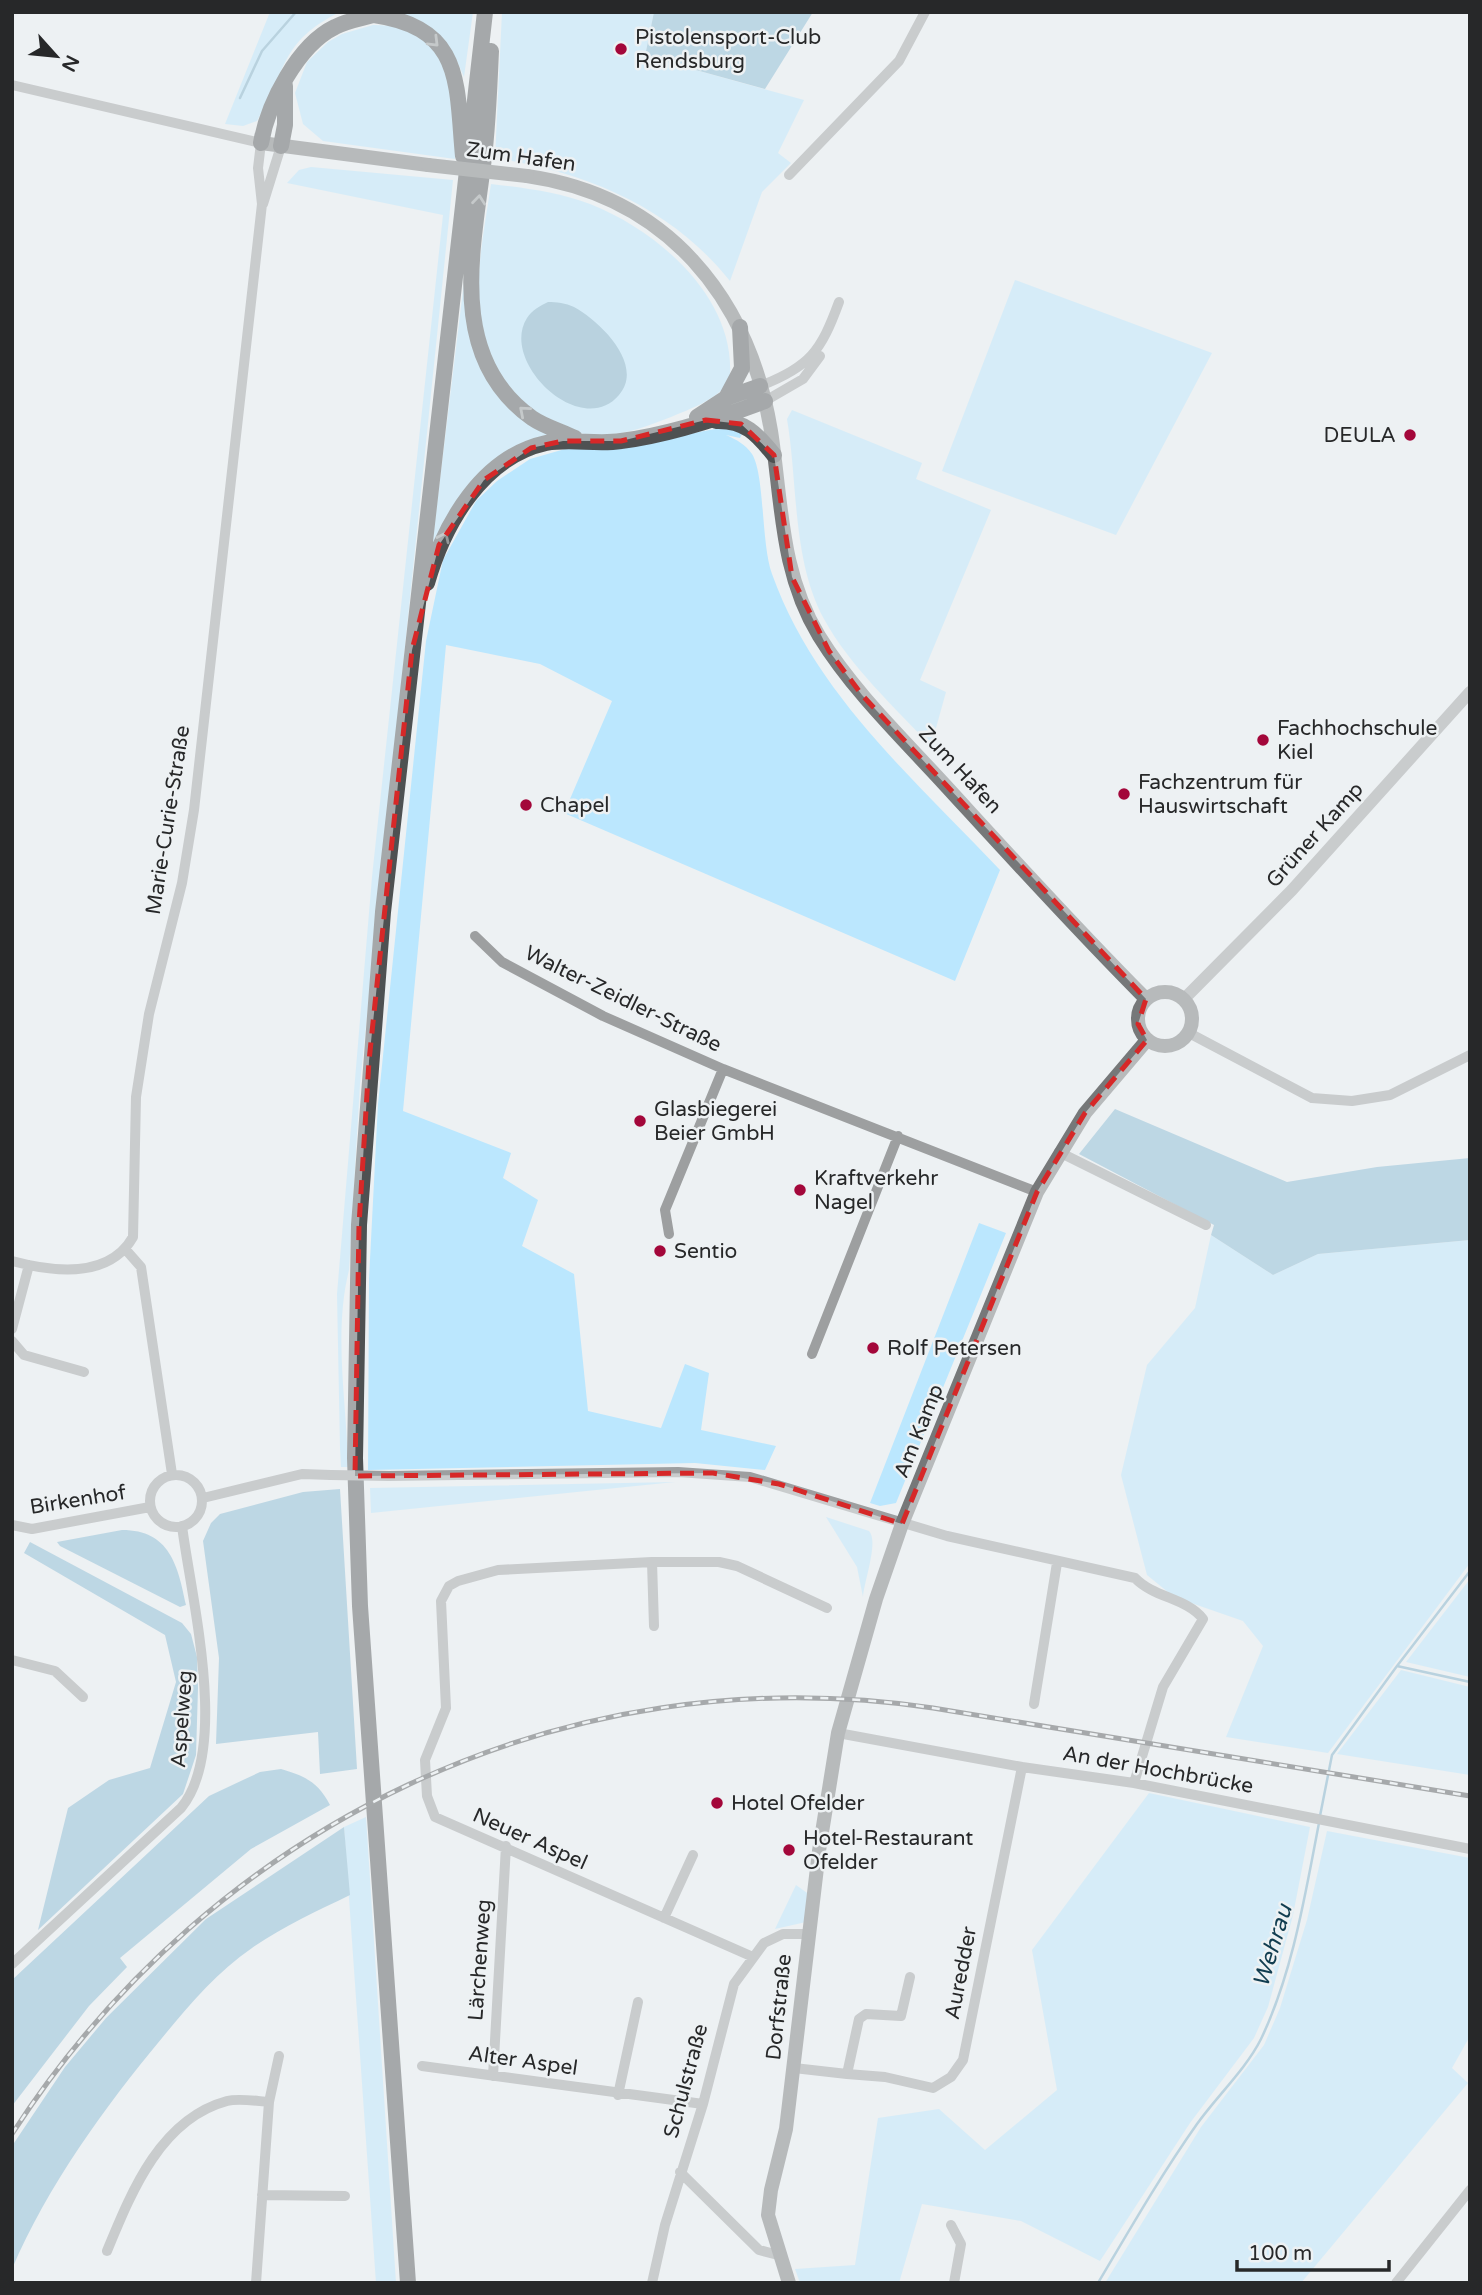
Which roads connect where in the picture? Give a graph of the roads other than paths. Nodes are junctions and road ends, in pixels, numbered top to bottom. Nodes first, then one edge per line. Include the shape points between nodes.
1 (487, 12) edge
2 (925, 12) edge
3 (378, 14) edge
4 (285, 83) junction
5 (12, 85) edge
6 (261, 142) junction
7 (281, 146) junction
8 (789, 175) dead end
9 (466, 192) junction
10 (262, 204) junction
11 (839, 302) dead end
12 (740, 327) junction
13 (829, 331) junction
14 (763, 394) junction
15 (726, 398) junction
16 (706, 420) junction
17 (684, 425) junction
18 (584, 442) junction
19 (774, 455) junction
20 (412, 650) junction
21 (1470, 692) edge
22 (475, 936) dead end
23 (1146, 999) junction
24 (1184, 999) junction
25 (1189, 1033) junction
26 (1147, 1040) junction
27 (1470, 1055) edge
28 (723, 1069) junction
29 (898, 1136) junction
30 (1059, 1152) junction
31 (1037, 1192) junction
32 (1206, 1225) dead end
33 (669, 1234) dead end
34 (126, 1250) junction
35 (12, 1261) edge
36 (29, 1265) junction
37 (12, 1329) edge
38 (12, 1341) edge
39 (812, 1354) dead end
40 (84, 1372) dead end
41 (172, 1474) junction
42 (202, 1498) junction
43 (150, 1507) junction
44 (902, 1524) junction
45 (12, 1525) edge
46 (183, 1526) junction
47 (652, 1562) junction
48 (1057, 1563) junction
49 (827, 1608) dead end
50 (654, 1626) dead end
51 (12, 1660) edge
52 (83, 1697) dead end
53 (1034, 1704) dead end
54 (838, 1733) junction
55 (1022, 1767) junction
56 (1134, 1783) junction
57 (506, 1846) junction
58 (1470, 1849) edge
59 (693, 1856) dead end
60 (664, 1918) junction
61 (808, 1934) junction
62 (752, 1957) junction
63 (12, 1964) edge
64 (910, 1976) dead end
65 (638, 2002) dead end
66 (279, 2056) dead end
67 (422, 2066) dead end
68 (794, 2068) junction
69 (847, 2074) junction
70 (493, 2076) junction
71 (618, 2095) junction
72 (269, 2102) junction
73 (703, 2104) junction
74 (680, 2172) junction
75 (1470, 2190) edge
76 (262, 2195) junction
77 (345, 2196) dead end
78 (951, 2225) dead end
79 (107, 2251) dead end
80 (778, 2255) junction
81 (256, 2283) edge
82 (408, 2283) edge
83 (652, 2283) edge
84 (789, 2283) edge
85 (954, 2283) edge
86 (1396, 2283) edge

1 - 9 highway
18 -> 1 highway via 534,420 509,397 489,369 472,324 470,289 486,147 492,32
2 - 8 street via 899,61
3 - 4 highway via 336,26 320,36 305,49
3 -> 9 highway via 415,26 447,57 458,87
4 - 6 highway via 268,115
4 - 7 highway
5 - 6 street
6 - 7 main road, Zum Hafen
6 - 10 street, Marie-Curie-Straße
7 - 10 street, Marie-Curie-Straße
7 - 12 main road, Zum Hafen, bridge via 556,180 594,191 634,211 683,248 712,282
9 - 20 highway
10 - 34 street, Marie-Curie-Straße via 194,810 182,883 149,1014 136,1097 135,1217
11 - 13 street
12 - 14 main road, Zum Hafen
12 - 15 highway via 742,368
13 - 14 street via 804,365
13 - 14 street via 818,360 803,379
14 - 15 highway
14 - 16 highway
14 - 19 main road, Zum Hafen
15 - 17 highway
16 - 17 highway
16 - 19 highway via 741,424 759,435
17 - 18 highway via 621,441
20 -> 18 highway via 439,545 474,491 505,463 531,448
19 - 23 main road, Zum Hafen via 783,541 792,577 810,620 842,670
20 - 82 highway via 369,1061 355,1402 359,1605
21 - 24 street, Grüner Kamp via 1292,890
22 - 28 street, Walter-Zeidler-Straße via 520,972 603,1016
23 - 24 main road via 1171,992
23 - 26 main road via 1138,1024
24 - 25 main road via 1193,1018
25 - 26 main road via 1173,1046
25 - 27 street via 1312,1098 1352,1101 1390,1095
26 - 30 main road, Am Kamp via 1085,1113
28 - 29 street, Walter-Zeidler-Straße
28 - 33 street, Walter-Zeidler-Straße via 665,1210
29 - 31 street, Walter-Zeidler-Straße
29 - 39 street
30 - 31 main road, Am Kamp
30 - 32 street
31 - 44 main road, Am Kamp
34 - 36 street via 103,1265 74,1270
34 - 41 street via 141,1267
35 - 36 street
36 - 37 street
38 - 40 street via 24,1355
41 - 42 street via 195,1482
41 - 43 street via 152,1489
42 - 44 street, bridge via 302,1474 713,1473 779,1484
42 - 46 street via 200,1513
43 - 45 street, Birkenhof via 32,1529
43 - 46 street via 161,1522
44 - 48 street
44 - 54 main road, Am Kamp
46 - 63 street, Aspelweg via 205,1661 198,1776 181,1808
47 - 49 street via 737,1566
47 - 50 street
47 - 57 street, Neuer Aspel via 519,1567 449,1586 441,1601 446,1708 425,1760 427,1796 435,1817
48 - 53 street
48 - 56 street via 1135,1578 1155,1592 1195,1608 1203,1619 1163,1687
51 - 52 street via 55,1671
54 - 55 street, An der Hochbrücke
54 - 61 main road, Dorfstraße
55 - 56 street, An der Hochbrücke
55 - 69 street, Auredder via 963,2060 951,2077 933,2088
56 - 58 street, An der Hochbrücke
57 - 60 street, Neuer Aspel
57 - 70 street, Lärchenweg
59 - 60 street
60 - 62 street, Neuer Aspel
61 - 62 street, Schulstraße via 783,1934 764,1943
61 - 68 main road, Dorfstraße
62 - 73 street, Schulstraße via 734,1984
64 - 69 street via 901,2016 866,2014 859,2019
65 - 71 street
66 - 72 street
67 - 70 street, Alter Aspel
68 - 69 street, Auredder
68 - 80 main road, Dorfstraße via 768,2215
70 - 71 street, Alter Aspel
71 - 73 street, Alter Aspel
72 - 76 street
72 - 79 street via 229,2100 194,2113 153,2156
73 - 74 street, Schulstraße
74 - 80 street via 759,2250
74 - 83 street, Schulstraße
75 - 86 street
76 - 77 street
76 - 81 street
78 - 85 street via 961,2244
80 - 84 main road, Dorfstraße

